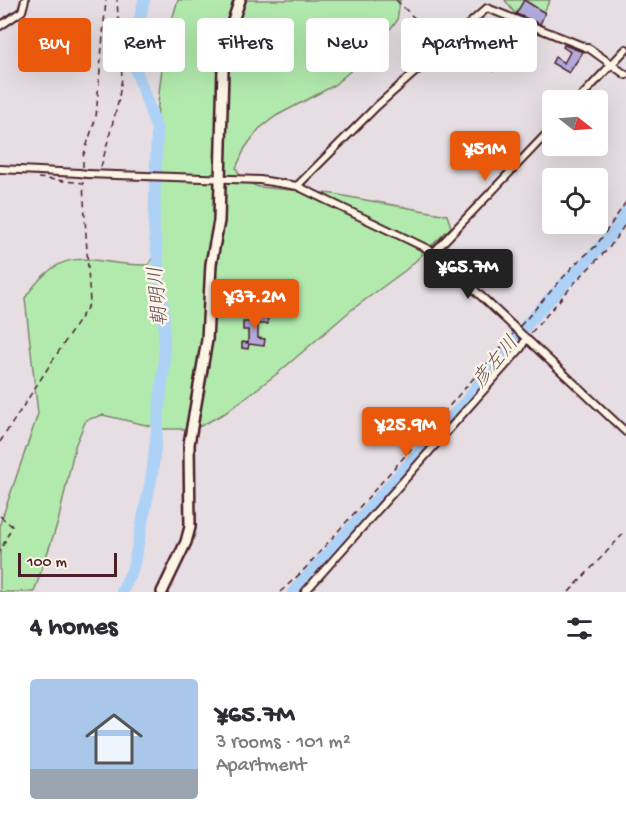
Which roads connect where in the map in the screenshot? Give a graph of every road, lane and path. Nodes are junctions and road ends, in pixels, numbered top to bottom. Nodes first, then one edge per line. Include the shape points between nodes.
1 (25, 0) edge
2 (106, 0) edge
3 (117, 0) edge
4 (240, 0) edge
5 (396, 0) edge
6 (414, 18) edge
7 (476, 18) edge
8 (512, 18) edge
9 (0, 26) edge
10 (537, 28) edge
11 (626, 49) edge
12 (612, 64) junction
13 (415, 72) edge
14 (626, 75) edge
15 (587, 90) edge
16 (542, 139) edge
17 (0, 169) edge
18 (100, 174) junction
19 (29, 177) dead end
20 (215, 178) junction
21 (83, 183) junction
22 (297, 186) junction
23 (626, 202) edge
24 (626, 223) edge
25 (434, 252) junction
26 (517, 330) junction
27 (525, 338) junction
28 (626, 432) edge
29 (0, 442) edge
30 (0, 516) edge
31 (626, 531) edge
32 (0, 552) edge
33 (162, 592) edge
34 (280, 592) edge
35 (304, 592) edge
36 (569, 592) edge

1 - 9 street via 22,10
2 - 21 path via 96,117 83,157
3 - 18 path via 122,78
4 - 20 street via 223,68
5 - 6 path
7 - 8 street via 487,8
10 - 12 street via 590,49
11 - 12 street
12 - 14 street
12 - 15 street
13 - 22 street
16 - 25 street
17 - 18 street
18 - 20 street
19 - 21 path
20 - 22 street
20 - 33 street via 219,221 211,264 207,340 189,444 190,527
21 - 29 path via 90,303
22 - 25 street
23 - 26 path via 597,246 575,264
24 - 27 path via 609,248
25 - 26 street
26 - 27 street
26 - 34 path
27 - 28 street
27 - 35 street via 521,348
30 - 32 path via 12,526
31 - 36 path

